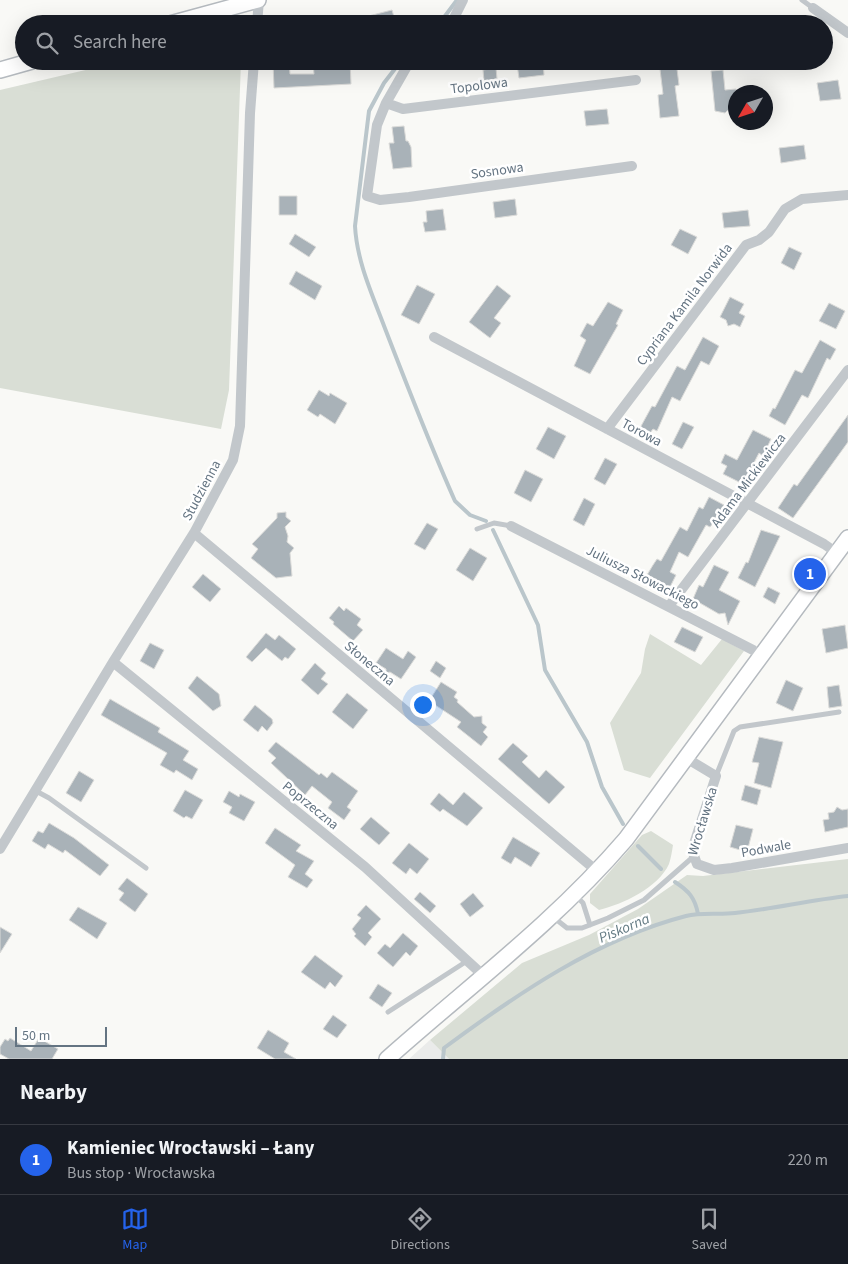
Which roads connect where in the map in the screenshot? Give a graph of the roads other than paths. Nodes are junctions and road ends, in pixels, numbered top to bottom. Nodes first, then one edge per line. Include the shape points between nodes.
1 (259, 0) edge
2 (463, 0) edge
3 (802, 0) edge
4 (813, 8) joint
5 (203, 15) edge
6 (258, 15) edge
7 (456, 15) edge
8 (823, 15) edge
9 (833, 22) edge
10 (848, 33) edge
11 (15, 66) edge
12 (0, 70) edge
13 (253, 70) edge
14 (405, 70) edge
15 (636, 80) dead end
16 (386, 103) junction
17 (632, 166) dead end
18 (848, 195) edge
19 (434, 337) dead end
20 (848, 370) edge
21 (607, 429) junction
22 (748, 504) junction
23 (510, 526) joint
24 (477, 529) dead end
25 (194, 533) junction
26 (848, 538) edge
27 (837, 553) junction
28 (669, 606) junction
29 (760, 656) junction
30 (113, 662) junction
31 (840, 712) dead end
32 (686, 758) junction
33 (716, 776) junction
34 (36, 791) junction
35 (848, 848) edge
36 (0, 849) edge
37 (693, 858) junction
38 (146, 868) dead end
39 (598, 872) junction
40 (575, 896) junction
41 (552, 917) junction
42 (590, 925) junction
43 (468, 960) junction
44 (485, 977) junction
45 (388, 1012) dead end
46 (387, 1059) edge

1 - 5 main road
1 - 6 street
2 - 7 street
3 - 4 lane
4 - 8 street
9 - 10 street
11 - 12 main road
13 - 25 street, Studzienna via 240,426 233,460
14 - 16 street
15 - 16 street, Topolowa via 403,109
16 - 17 street, Sosnowa via 378,124 367,196 380,200
18 - 21 street, Cypriana Kamila Norwida via 802,199 785,209 769,232 746,245
19 - 21 street, Torowa
20 - 22 street, Adama Mickiewicza
21 - 22 street, Torowa
22 - 27 street, Torowa
22 - 28 street, Adama Mickiewicza
23 - 24 lane via 494,523
23 - 28 street, Juliusza Słowackiego
25 - 30 street, Studzienna
25 - 39 street, Słoneczna
26 - 27 main road
27 - 29 main road
28 - 29 street, Juliusza Słowackiego
29 - 32 main road
30 - 34 street, Studzienna
30 - 43 street, Poprzeczna via 365,867
31 - 33 lane via 740,727 734,731
32 - 33 street, Wrocławska
32 - 39 main road
33 - 37 street, Wrocławska via 694,838
34 - 36 street, Studzienna
34 - 38 lane
35 - 37 street, Podwale via 714,870 697,864
37 - 42 lane, Wrocławska via 644,900
39 - 40 main road
40 - 41 main road
40 - 42 lane via 583,903
41 - 42 lane, Wrocławska via 567,928
41 - 44 main road
43 - 44 street, Poprzeczna
43 - 45 lane
44 - 46 main road

